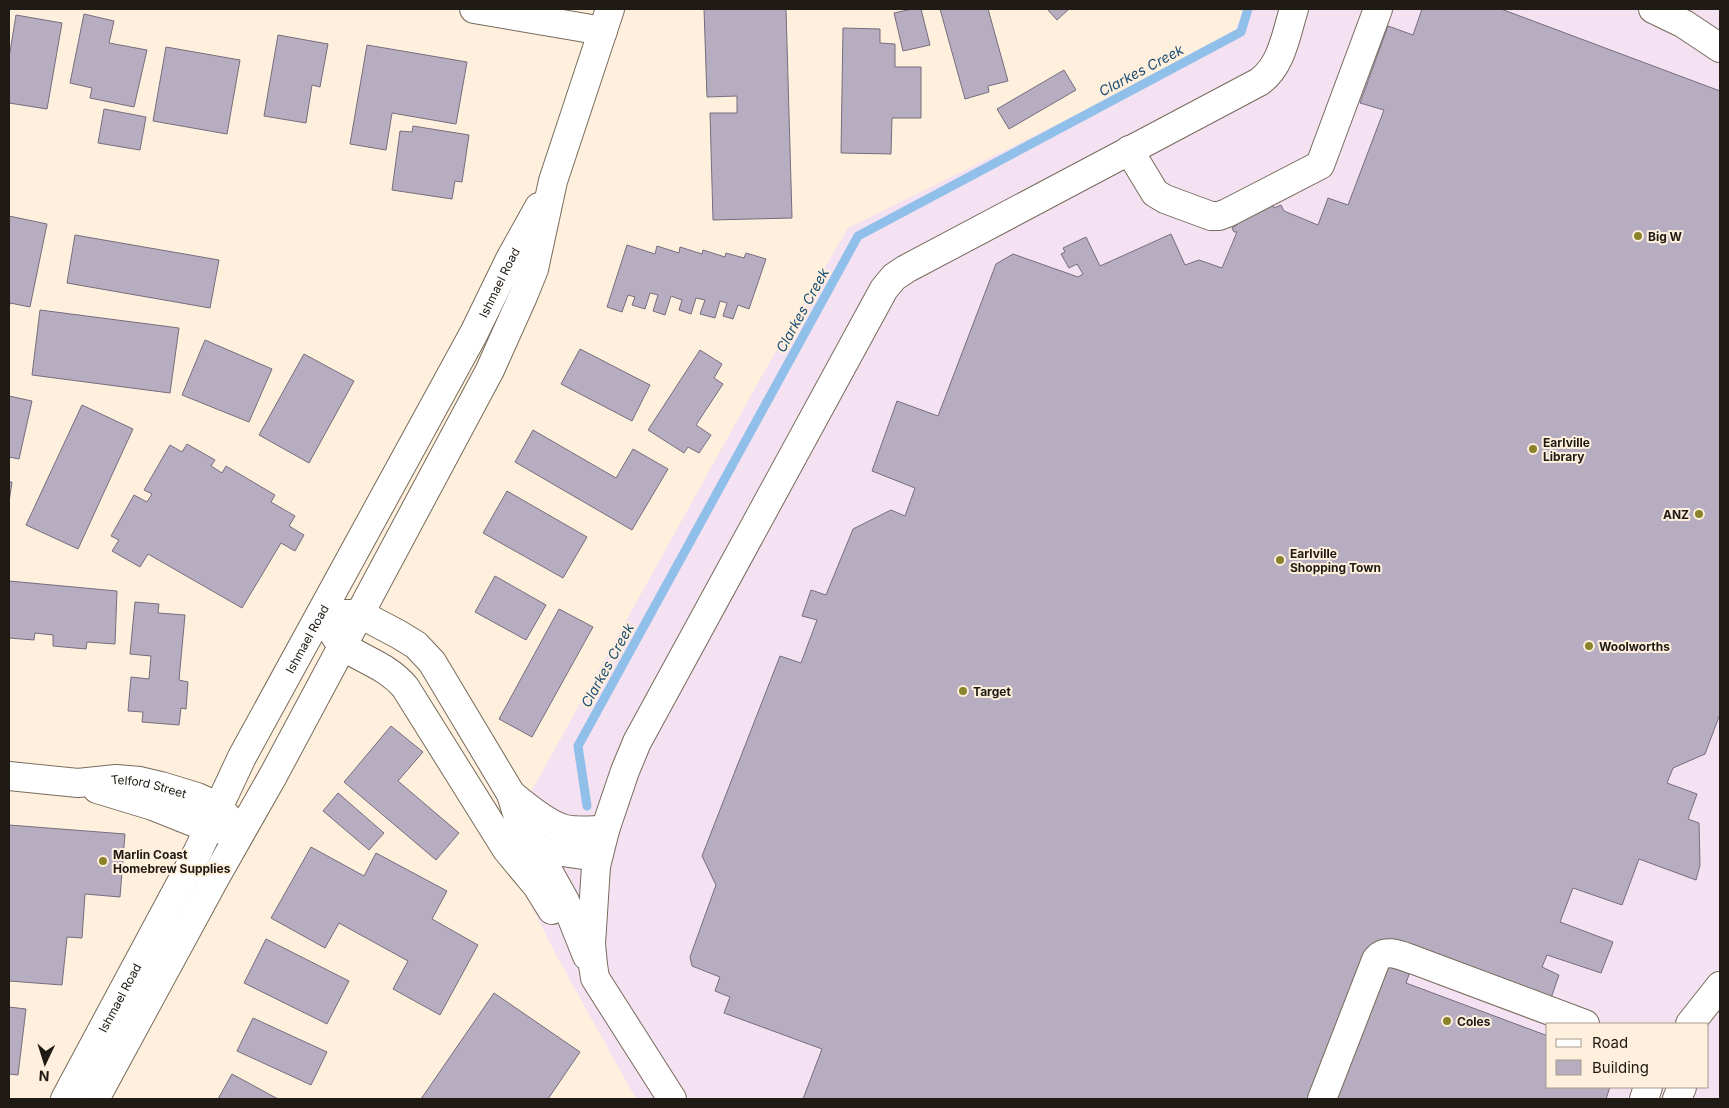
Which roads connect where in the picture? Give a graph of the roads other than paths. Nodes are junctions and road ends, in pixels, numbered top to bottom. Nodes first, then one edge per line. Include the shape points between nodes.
1 (474, 9) edge
2 (1294, 9) edge
3 (1378, 9) edge
4 (1653, 9) edge
5 (606, 20) edge
6 (1720, 48) edge
7 (1129, 150) junction
8 (553, 181) junction
9 (319, 613) junction
10 (360, 614) junction
11 (342, 645) junction
12 (9, 776) edge
13 (511, 794) junction
14 (213, 817) junction
15 (494, 830) junction
16 (605, 830) junction
17 (241, 832) junction
18 (534, 848) junction
19 (597, 857) junction
20 (596, 978) junction
21 (1368, 981) junction
22 (1720, 987) edge
23 (1582, 1023) edge
24 (1691, 1023) edge
25 (1706, 1023) edge
26 (1546, 1024) edge
27 (65, 1099) edge
28 (95, 1099) edge
29 (672, 1099) edge
30 (1322, 1099) edge

1 - 5 street
2 - 7 street via 1278,58 1264,78
3 - 7 street via 1320,165 1227,213 1211,216 1155,193
4 - 6 street via 1684,24
5 - 8 street, Ishmael Road
7 - 16 street via 891,280 637,742
8 - 9 street, Ishmael Road via 474,333
8 - 10 street, Ishmael Road via 534,269 524,294 474,402
9 - 10 street
9 - 11 street
9 - 14 street, Ishmael Road
10 - 11 street, Ishmael Road
10 - 13 street via 408,639 428,657
11 - 15 street via 381,666 405,687
11 - 17 street, Ishmael Road
12 - 14 street, Telford Street via 78,783 153,806
13 - 16 street via 562,828
13 - 18 street via 518,817
14 - 17 street, Telford Street
14 - 27 street, Ishmael Road via 198,851
15 - 18 street
15 - 20 street via 537,886
16 - 19 street
17 - 28 street, Ishmael Road
18 - 19 street
18 - 20 street via 565,901
19 - 20 street via 591,944
20 - 29 street
21 - 23 street via 1379,956 1395,954
21 - 26 street via 1377,970 1389,967
21 - 30 street
22 - 24 street
22 - 25 street

